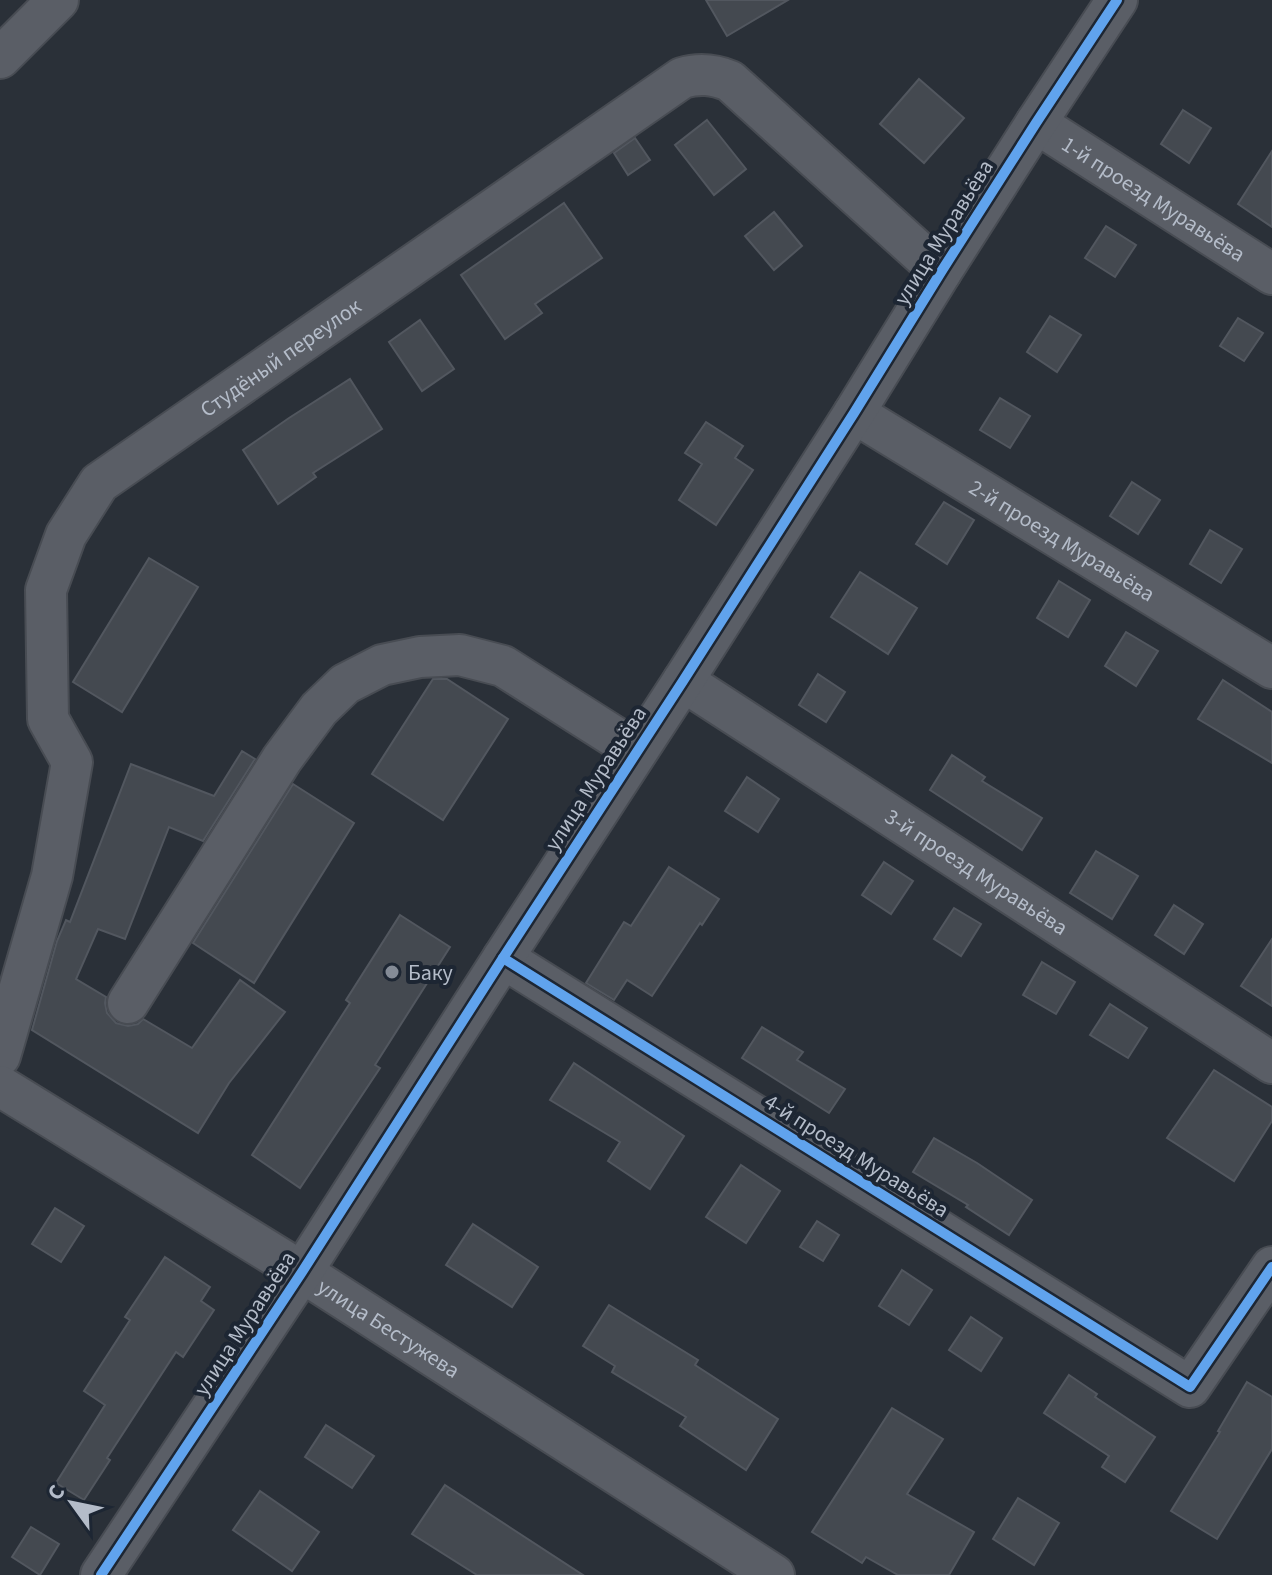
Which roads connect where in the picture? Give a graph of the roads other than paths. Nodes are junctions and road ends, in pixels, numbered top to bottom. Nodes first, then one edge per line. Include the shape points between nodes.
1 (58, 0) edge
2 (1117, 0) edge
3 (0, 58) edge
4 (1036, 123) junction
5 (941, 272) junction
6 (1272, 274) edge
7 (854, 413) junction
8 (1272, 668) edge
9 (683, 681) junction
10 (637, 751) junction
11 (503, 958) junction
12 (128, 1003) dead end
13 (0, 1056) edge
14 (1272, 1063) edge
15 (0, 1086) edge
16 (1272, 1267) edge
17 (302, 1272) junction
18 (101, 1575) edge
19 (774, 1575) edge

1 - 3 street
2 - 4 street, улица Муравьёва
4 - 5 street, улица Муравьёва
4 - 6 street, 1-й проезд Муравьёва
5 - 7 street, улица Муравьёва
5 - 13 street, Студёный переулок via 730,81 718,76 682,78 99,483 66,535 46,590 48,719 72,762 52,876
7 - 8 street, 2-й проезд Муравьёва
7 - 9 street, улица Муравьёва
9 - 10 street, улица Муравьёва
9 - 14 street, 3-й проезд Муравьёва
10 - 11 street, улица Муравьёва
10 - 12 street via 503,666 460,655 382,665 345,684 319,709
11 - 16 street, 4-й проезд Муравьёва via 1190,1387
11 - 17 street, улица Муравьёва
15 - 17 street, улица Бестужева
17 - 18 street, улица Муравьёва
17 - 19 street, улица Бестужева

